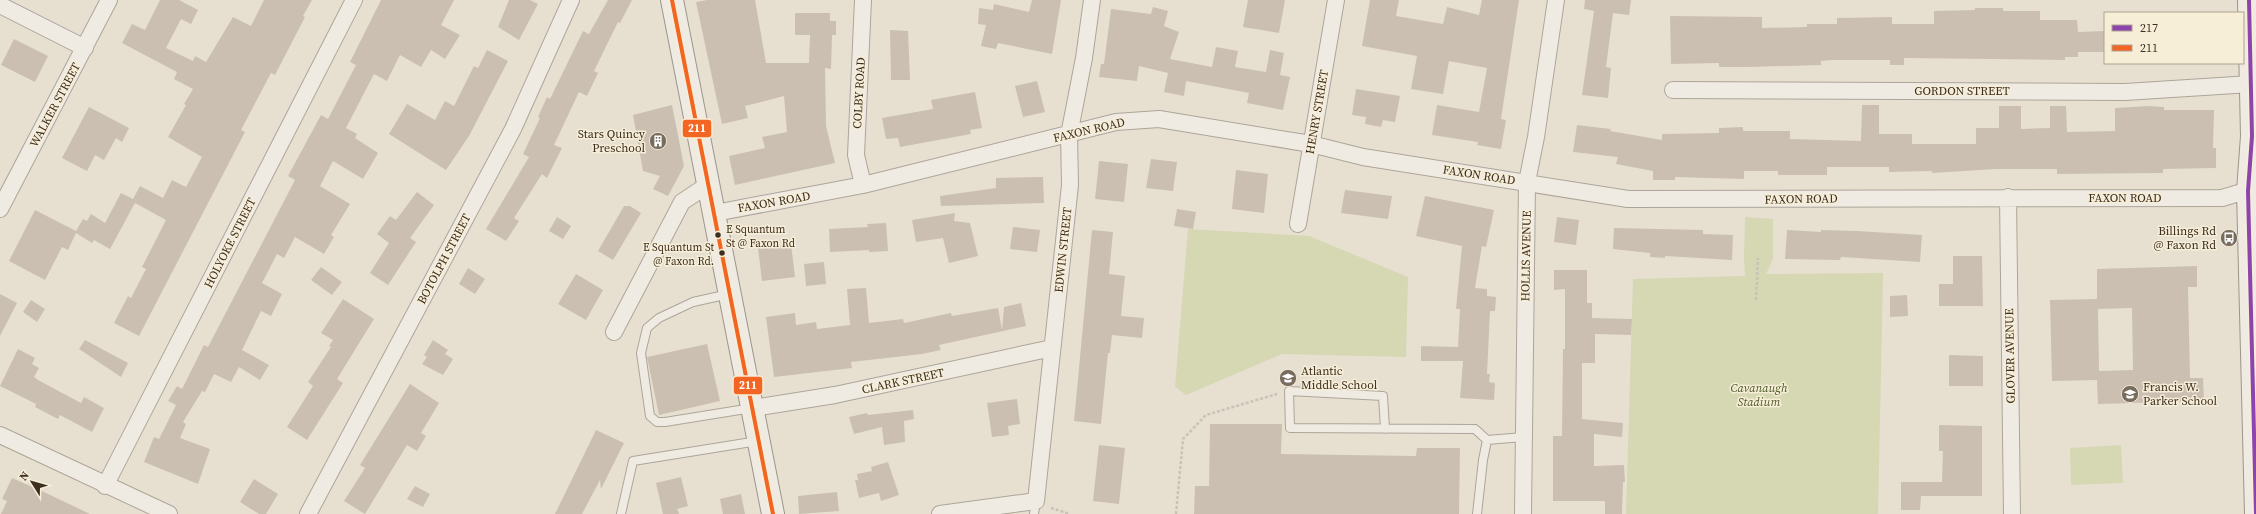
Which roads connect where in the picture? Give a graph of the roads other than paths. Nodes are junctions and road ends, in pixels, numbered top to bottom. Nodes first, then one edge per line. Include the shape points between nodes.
1 (109, 0) edge
2 (354, 0) edge
3 (571, 0) edge
4 (672, 0) edge
5 (863, 0) edge
6 (1092, 0) edge
7 (1336, 0) edge
8 (1556, 0) edge
9 (2249, 0) edge
10 (0, 5) edge
11 (85, 48) junction
12 (2251, 84) junction
13 (1673, 90) dead end
14 (1070, 135) junction
15 (2252, 136) junction
16 (1311, 144) junction
17 (2256, 163) edge
18 (1527, 182) junction
19 (709, 184) junction
20 (863, 185) junction
21 (2252, 189) edge
22 (2008, 197) junction
23 (0, 208) edge
24 (715, 213) junction
25 (1298, 224) dead end
26 (730, 294) junction
27 (614, 332) dead end
28 (1052, 348) junction
29 (2254, 382) edge
30 (753, 408) junction
31 (1385, 429) junction
32 (0, 434) edge
33 (1524, 437) junction
34 (759, 440) junction
35 (1487, 440) junction
36 (105, 486) junction
37 (1035, 508) edge
38 (169, 514) edge
39 (308, 514) edge
40 (621, 514) edge
41 (773, 514) edge
42 (940, 514) edge
43 (1477, 514) edge
44 (1523, 514) edge
45 (2012, 514) edge
46 (2256, 514) edge

1 - 11 street, WALKER STREET
2 - 36 street, HOLYOKE STREET
3 - 39 street, BOTOLPH STREET via 513,129
4 - 19 street
5 - 20 street, COLBY ROAD via 856,154
6 - 14 street, EDWIN STREET
7 - 16 street, HENRY STREET
8 - 18 street, HOLLIS AVENUE
9 - 12 street
10 - 11 street
11 - 23 street, WALKER STREET
12 - 13 street, GORDON STREET via 2130,92
12 - 15 street
14 - 16 street, FAXON ROAD via 1116,122 1159,119
14 - 20 street, FAXON ROAD via 1006,148
14 - 28 street, EDWIN STREET via 1070,185
15 - 17 street
15 - 21 street
16 - 18 street, FAXON ROAD via 1363,157
16 - 25 street, HENRY STREET
18 - 22 street, FAXON ROAD via 1628,199
18 - 33 street, HOLLIS AVENUE
19 - 24 street
19 - 27 street via 682,202
20 - 24 street, FAXON ROAD
21 - 22 street, FAXON ROAD via 2222,198
21 - 29 street
22 - 45 street, GLOVER AVENUE
24 - 26 street
26 - 30 street
26 - 30 lane via 693,302 659,318 647,328 641,353 650,416 657,422 665,422
28 - 30 street, CLARK STREET via 835,396
28 - 37 street, EDWIN STREET
29 - 46 street
30 - 34 street
31 - 31 lane via 1290,428 1289,391 1383,396
31 - 35 lane via 1475,429
32 - 36 street
33 - 35 lane
33 - 44 street, HOLLIS AVENUE
34 - 40 lane via 632,461
34 - 41 street
35 - 43 lane
36 - 38 street
37 - 42 street

